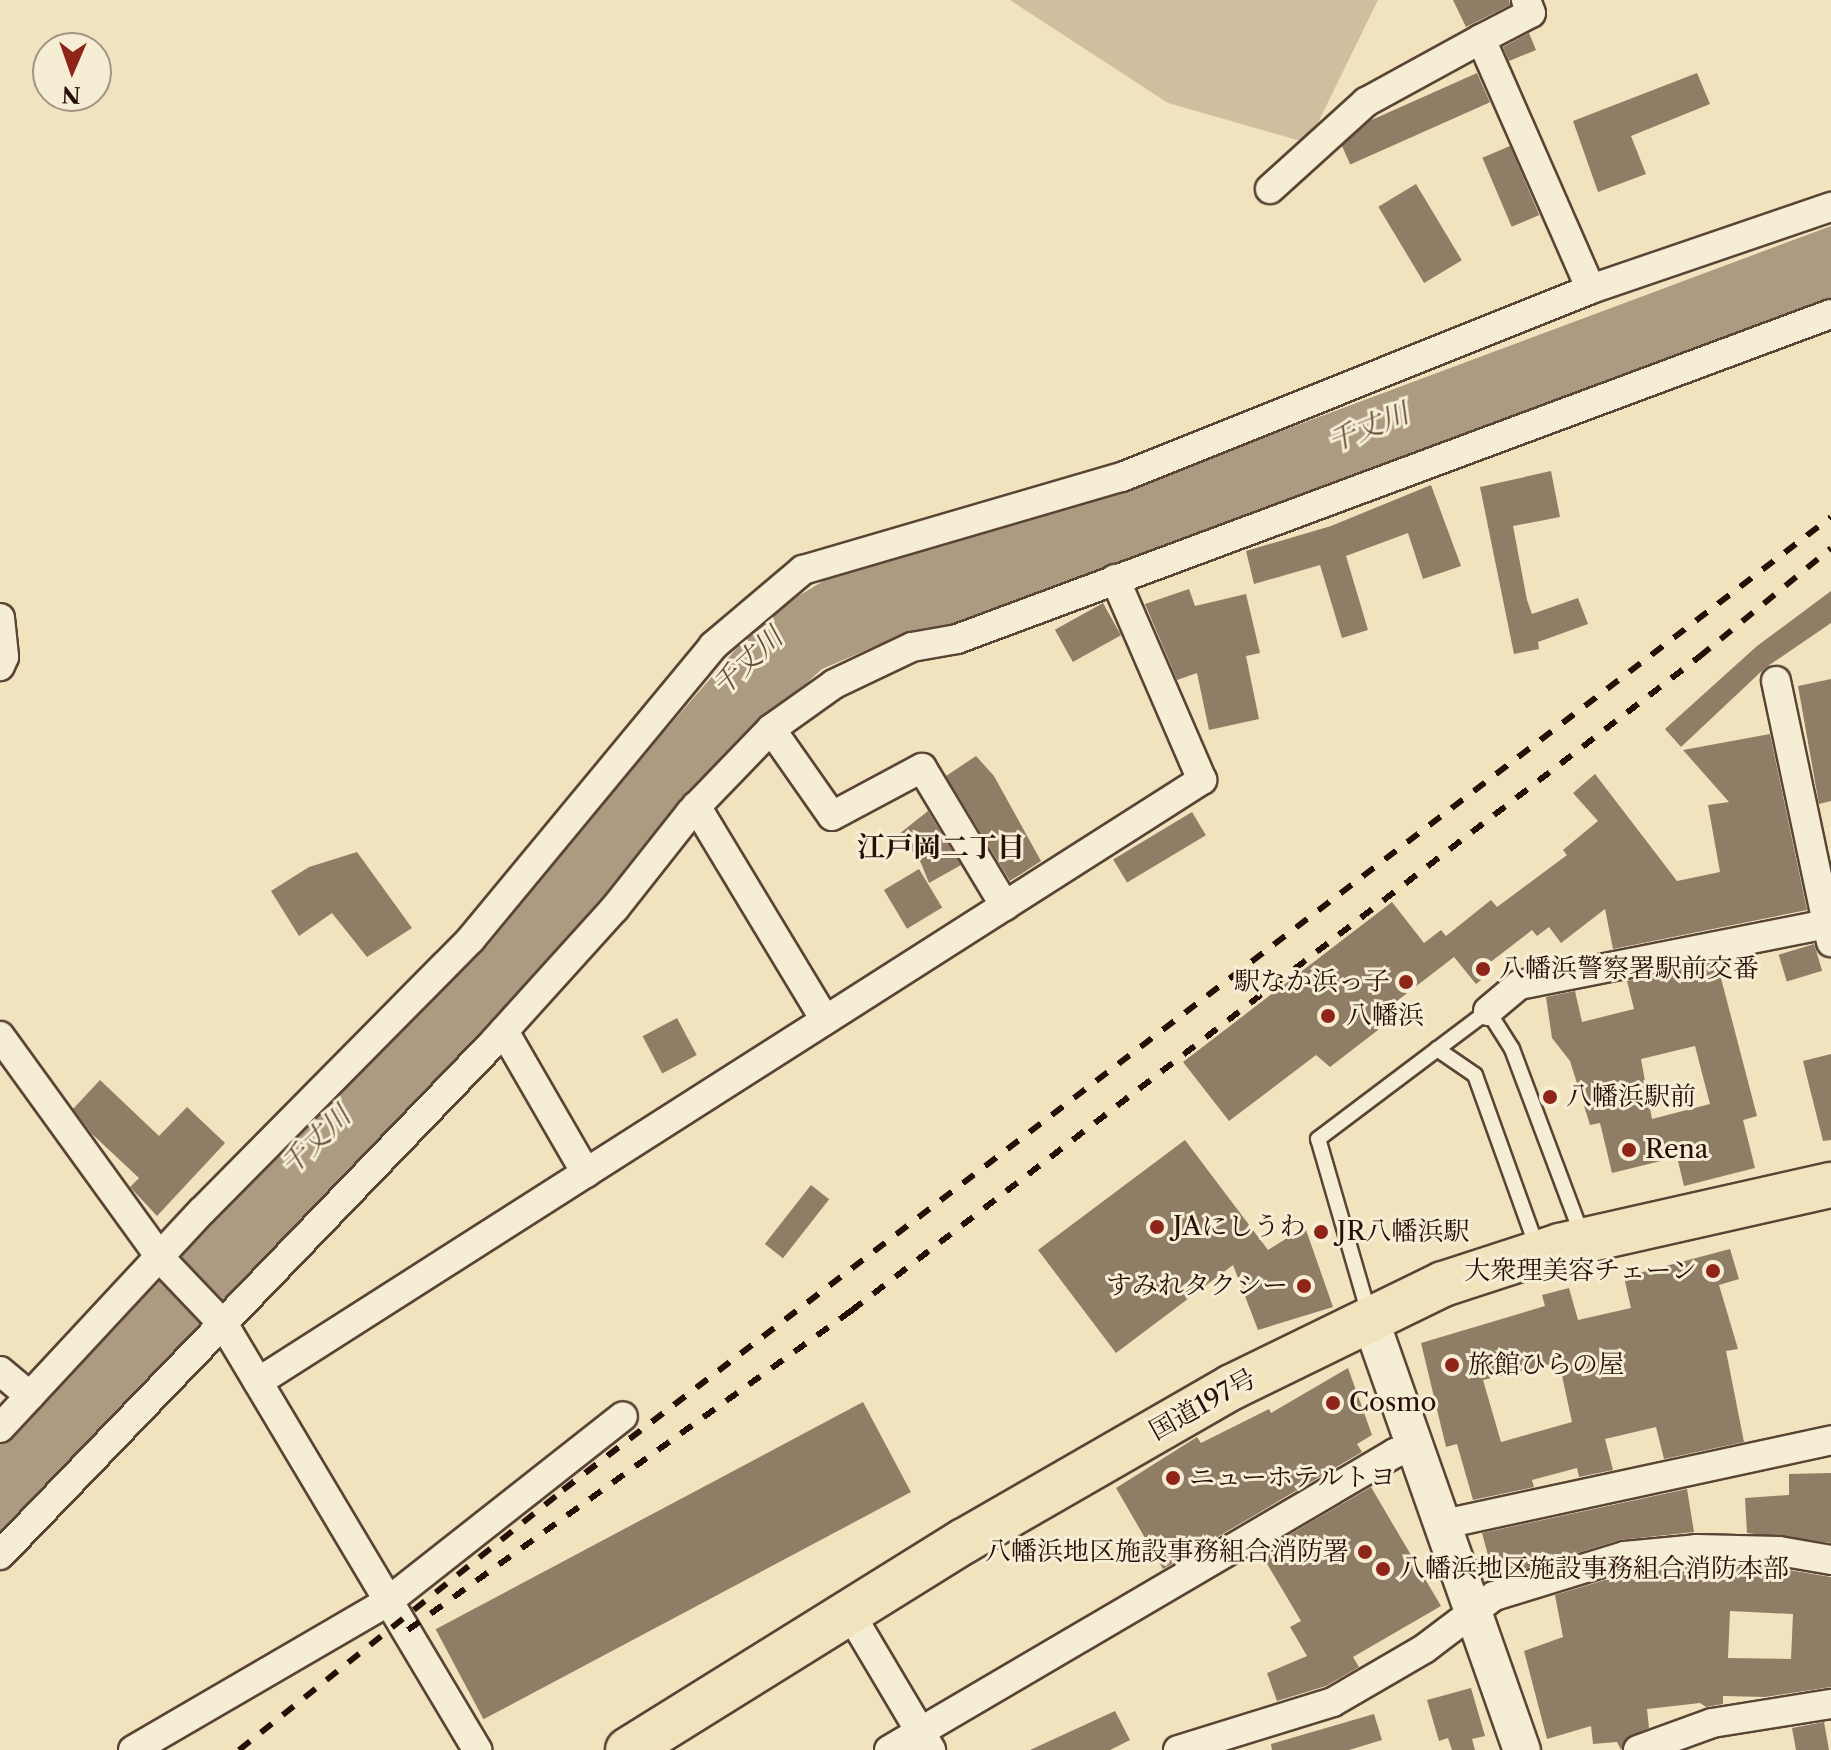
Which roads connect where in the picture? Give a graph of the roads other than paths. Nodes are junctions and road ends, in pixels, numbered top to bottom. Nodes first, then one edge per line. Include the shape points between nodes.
1 (1526, 0) edge
2 (1481, 39) junction
3 (1270, 189) dead end
4 (1831, 207) edge
5 (1591, 289) junction
6 (1831, 314) edge
7 (1115, 579) junction
8 (0, 618) edge
9 (0, 666) edge
10 (1776, 681) dead end
11 (771, 729) junction
12 (696, 806) junction
13 (1005, 906) junction
14 (1830, 929) edge
15 (1488, 1011) junction
16 (825, 1020) junction
17 (504, 1031) junction
18 (0, 1036) edge
19 (1437, 1049) junction
20 (586, 1173) junction
21 (1831, 1185) edge
22 (1584, 1240) junction
23 (1539, 1253) junction
24 (162, 1260) junction
25 (1370, 1319) junction
26 (218, 1320) junction
27 (0, 1371) edge
28 (258, 1382) junction
29 (30, 1396) junction
30 (623, 1416) dead end
31 (0, 1428) edge
32 (1831, 1440) edge
33 (1415, 1447) junction
34 (1444, 1524) junction
35 (0, 1555) edge
36 (1831, 1560) edge
37 (387, 1602) junction
38 (1476, 1611) junction
39 (851, 1615) junction
40 (1831, 1704) edge
41 (925, 1740) edge
42 (133, 1750) edge
43 (477, 1750) edge
44 (628, 1750) edge
45 (889, 1750) edge
46 (1178, 1750) edge
47 (1522, 1750) edge
48 (1638, 1750) edge

1 - 2 street via 1531,13
2 - 3 street via 1366,102
2 - 5 street
4 - 5 street
5 - 24 street via 1122,477 803,570 713,646 471,939 202,1211
6 - 7 street
7 - 11 street via 957,639 912,647 834,684
7 - 13 street via 1202,780
8 - 9 street
10 - 14 street
11 - 12 street
11 - 13 street via 832,816 922,768
12 - 16 street
12 - 17 street via 615,908
13 - 16 street
14 - 15 street via 1519,985
15 - 19 lane
15 - 22 lane via 1512,1049
16 - 20 street
17 - 20 street
17 - 26 street
18 - 24 street
19 - 23 lane via 1475,1075
19 - 25 lane via 1318,1139
20 - 28 street
21 - 22 highway, 国道197号
22 - 23 highway, 国道197号
23 - 25 highway, 国道197号 via 1443,1284
24 - 26 street
24 - 29 street via 111,1306
25 - 33 street
25 - 39 highway, 国道197号 via 1232,1387 964,1541
26 - 28 street
26 - 35 street
27 - 29 street
28 - 37 street
29 - 31 street
30 - 37 street
32 - 34 street
33 - 34 street
33 - 41 street via 1395,1453
34 - 38 street
36 - 38 street via 1779,1551 1696,1549 1625,1556 1494,1596
37 - 42 street
37 - 43 street
38 - 46 street via 1424,1649 1333,1702
38 - 47 street
39 - 41 street
39 - 44 highway, 国道197号
40 - 48 street via 1712,1723
41 - 45 street

